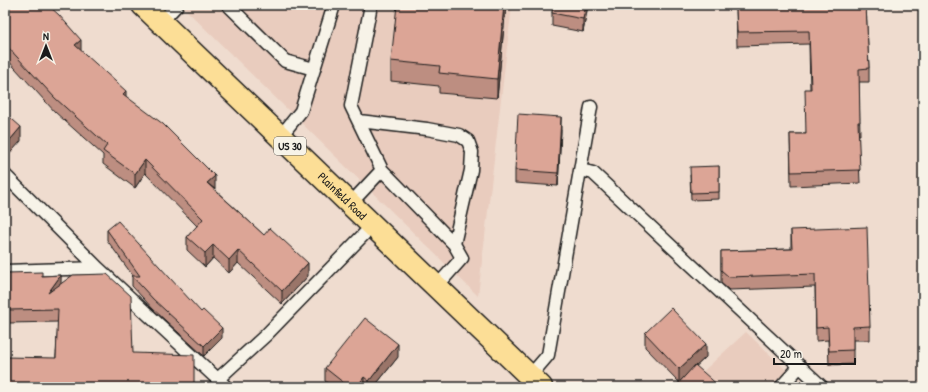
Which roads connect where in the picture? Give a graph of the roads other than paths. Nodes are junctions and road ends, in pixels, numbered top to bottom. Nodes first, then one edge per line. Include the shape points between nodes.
1 (143, 5) edge
2 (177, 5) edge
3 (228, 5) edge
4 (334, 5) edge
5 (372, 5) edge
6 (161, 22) junction
7 (314, 69) junction
8 (591, 107) dead end
9 (359, 121) junction
10 (280, 136) junction
11 (382, 170) junction
12 (580, 170) junction
13 (5, 175) edge
14 (350, 204) junction
15 (372, 225) junction
16 (454, 244) junction
17 (98, 268) junction
18 (5, 271) edge
19 (437, 286) junction
20 (800, 366) junction
21 (536, 381) edge
22 (222, 383) edge
23 (781, 387) edge
24 (822, 387) edge

1 - 6 main road, Plainfield Road / US 30
2 - 6 lane
3 - 7 lane via 285,61
4 - 7 lane
5 - 9 lane via 351,106
6 - 10 main road, Plainfield Road / US 30
7 - 10 lane via 301,111
8 - 12 lane
9 - 11 lane
9 - 16 lane via 427,129 459,135 468,141 472,152 471,170
10 - 14 main road, Plainfield Road / US 30
11 - 14 lane
11 - 16 lane
12 - 20 lane via 593,173
12 - 21 lane via 548,355
13 - 17 lane
14 - 15 main road, Plainfield Road / US 30
15 - 19 main road, Plainfield Road / US 30
15 - 22 lane
16 - 19 lane via 462,258
17 - 18 lane
17 - 22 lane
19 - 21 main road, Plainfield Road / US 30
20 - 23 lane
20 - 24 lane

